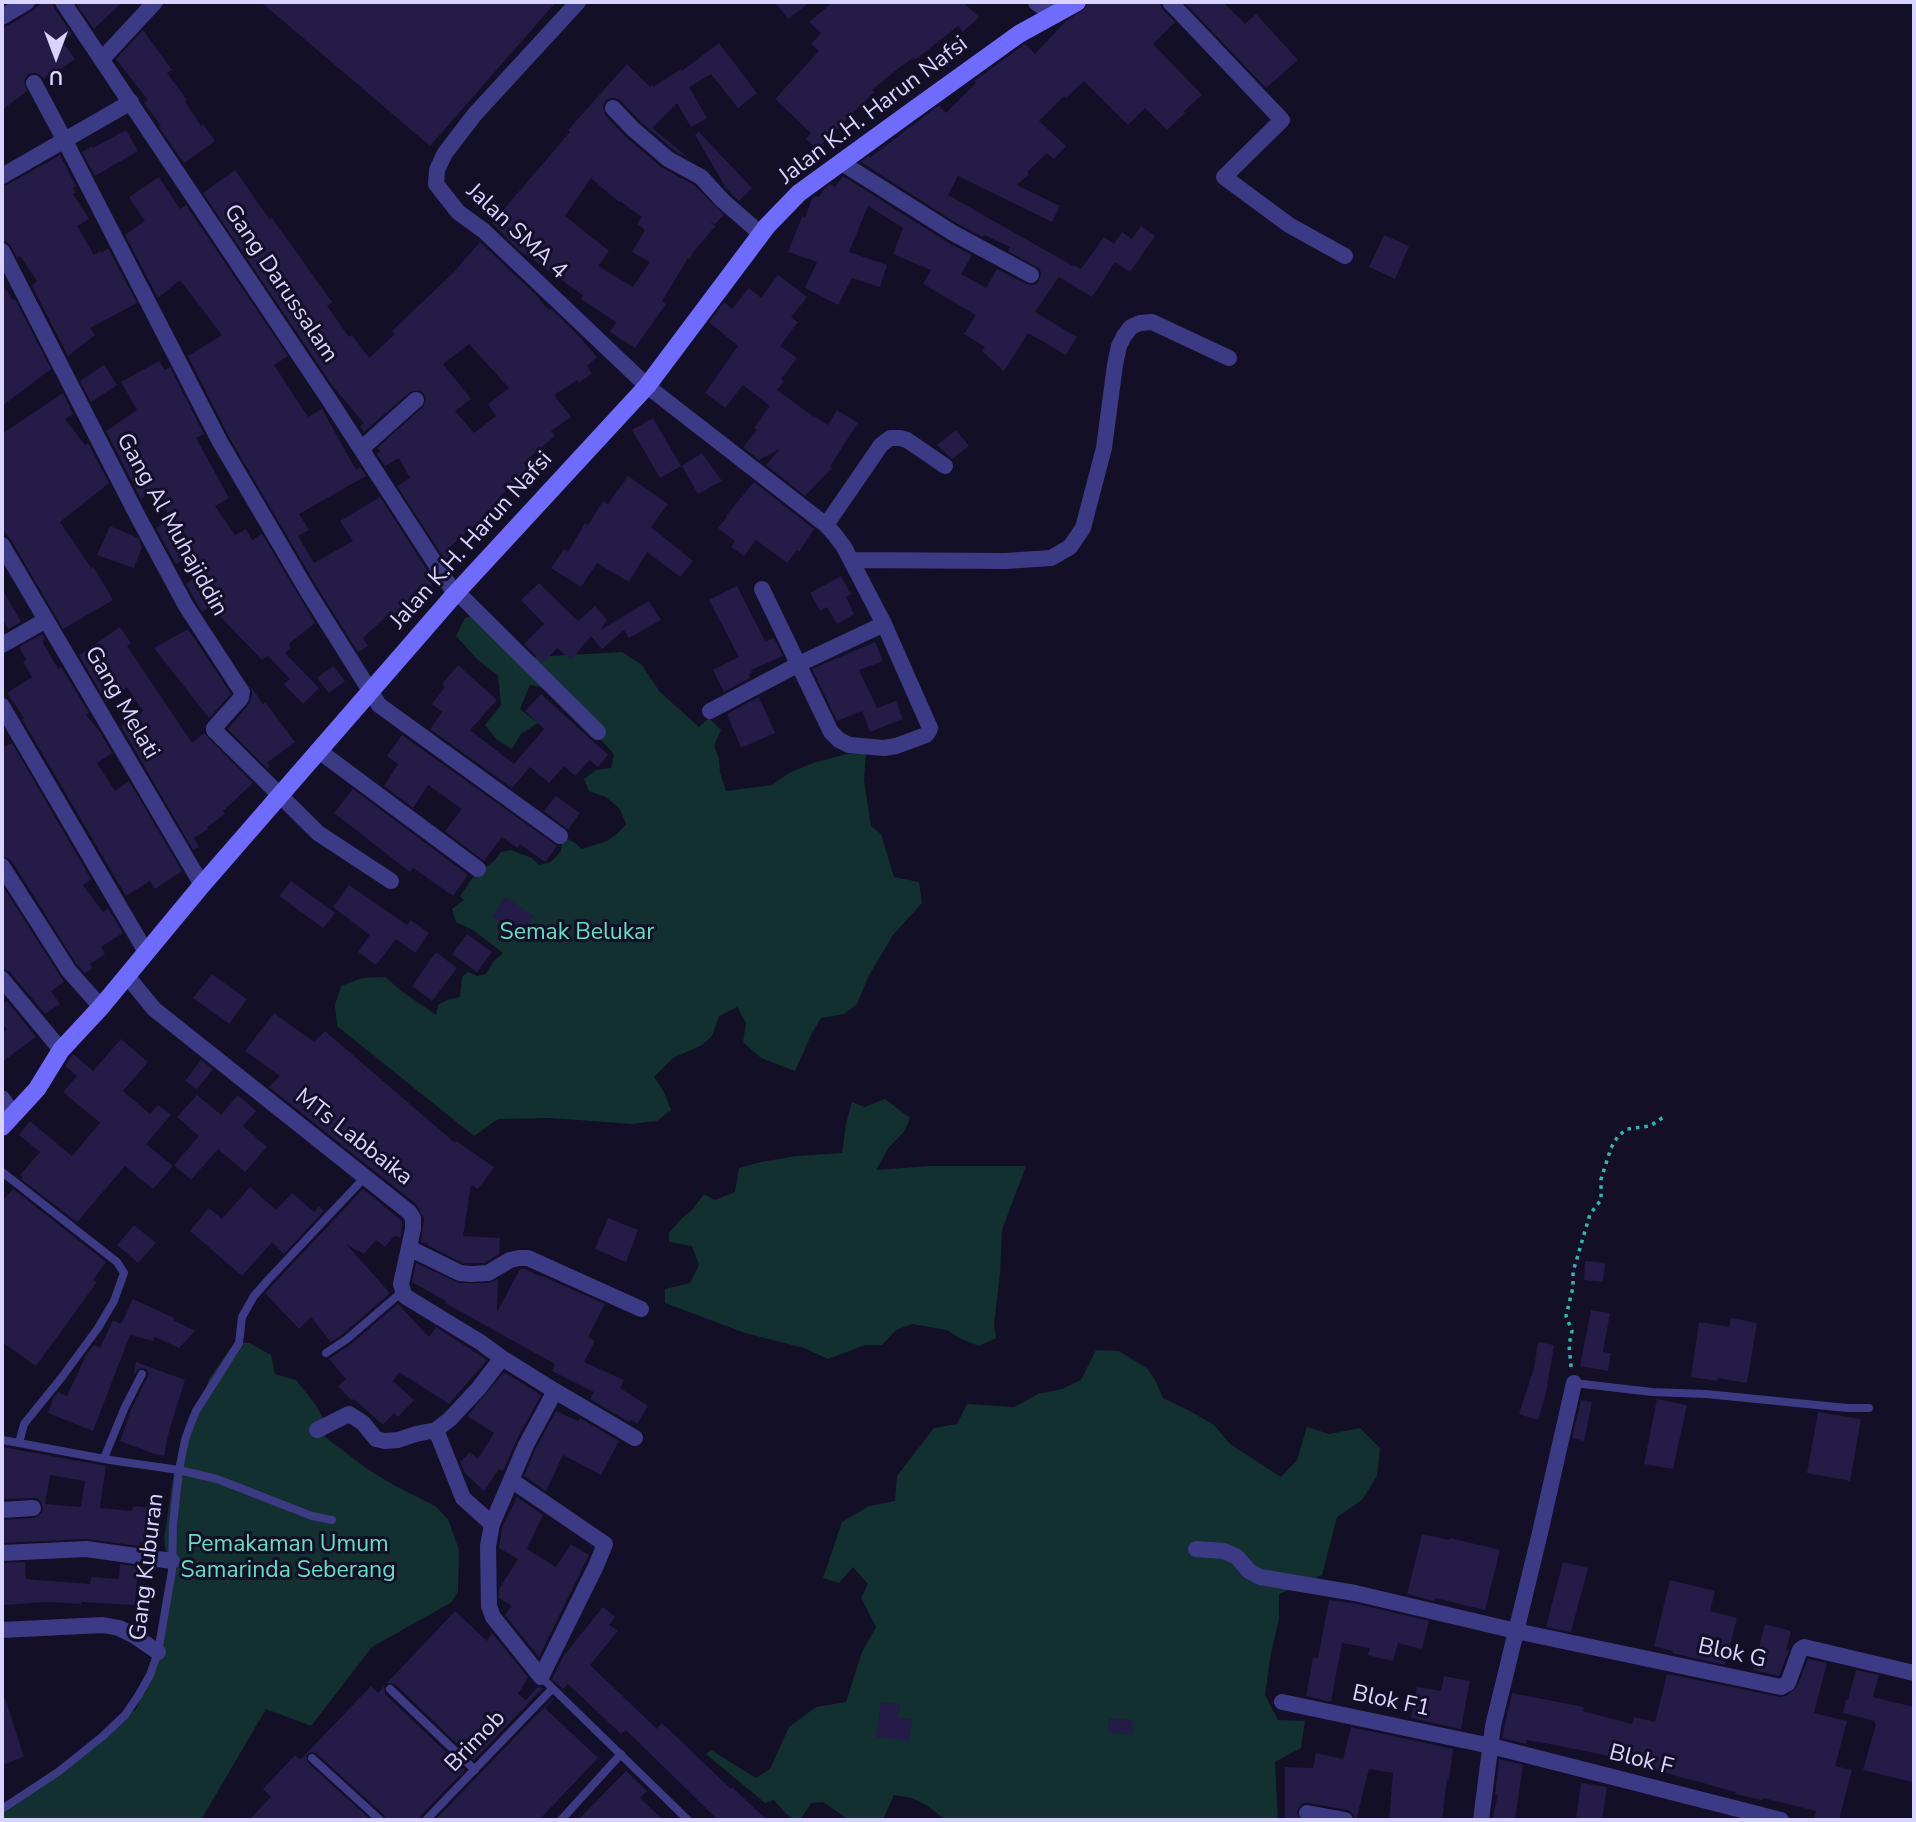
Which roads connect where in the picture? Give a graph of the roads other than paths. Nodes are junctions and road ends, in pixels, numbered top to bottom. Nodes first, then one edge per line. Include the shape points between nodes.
1 (27, 2) edge
2 (63, 2) edge
3 (155, 2) edge
4 (578, 2) edge
5 (1077, 2) edge
6 (1170, 2) edge
7 (1048, 6) edge
8 (2, 17) edge
9 (102, 59) junction
10 (34, 83) dead end
11 (131, 102) junction
12 (613, 107) dead end
13 (65, 141) junction
14 (842, 163) junction
15 (2, 177) edge
16 (764, 230) junction
17 (2, 251) edge
18 (1345, 257) dead end
19 (1031, 275) dead end
20 (1229, 358) dead end
21 (647, 386) junction
22 (416, 400) dead end
23 (361, 449) junction
24 (945, 466) dead end
25 (826, 525) junction
26 (2, 545) edge
27 (851, 560) junction
28 (762, 589) dead end
29 (456, 593) junction
30 (46, 620) junction
31 (884, 625) junction
32 (2, 645) edge
33 (799, 664) junction
34 (370, 692) junction
35 (2, 706) edge
36 (710, 711) dead end
37 (598, 732) dead end
38 (318, 751) junction
39 (280, 796) junction
40 (560, 836) dead end
41 (2, 866) edge
42 (478, 869) dead end
43 (391, 881) dead end
44 (202, 885) junction
45 (146, 952) junction
46 (127, 976) junction
47 (2, 979) edge
48 (101, 1007) junction
49 (61, 1050) junction
50 (2, 1098) edge
51 (7, 1121) edge
52 (2, 1172) edge
53 (365, 1177) junction
54 (409, 1248) junction
55 (403, 1291) junction
56 (640, 1309) dead end
57 (326, 1353) dead end
58 (502, 1358) junction
59 (142, 1374) dead end
60 (1574, 1383) joint
61 (555, 1391) junction
62 (1869, 1408) dead end
63 (317, 1430) dead end
64 (436, 1430) junction
65 (635, 1438) dead end
66 (2, 1440) edge
67 (19, 1443) junction
68 (104, 1458) junction
69 (178, 1470) junction
70 (511, 1480) junction
71 (33, 1508) dead end
72 (2, 1510) edge
73 (332, 1520) dead end
74 (492, 1524) junction
75 (1196, 1549) dead end
76 (2, 1553) edge
77 (172, 1561) junction
78 (2, 1630) edge
79 (1516, 1631) junction
80 (158, 1652) junction
81 (1914, 1673) edge
82 (547, 1683) junction
83 (390, 1689) dead end
84 (1282, 1702) dead end
85 (1491, 1746) junction
86 (621, 1754) junction
87 (312, 1758) dead end
88 (475, 1770) junction
89 (2, 1809) edge
90 (1307, 1813) dead end
91 (380, 1820) edge
92 (426, 1820) edge
93 (561, 1820) edge
94 (688, 1820) edge
95 (1345, 1820) edge
96 (1481, 1820) edge
97 (1776, 1820) edge

1 - 8 street
2 - 9 street, Gang Darussalam
3 - 9 street
4 - 21 street, Jalan SMA 4 via 475,114 445,153 436,184 458,212
5 - 7 main road, Jalan K.H. Harun Nafsi
6 - 18 street via 1282,120 1224,177 1289,225
7 - 14 main road, Jalan K.H. Harun Nafsi via 1019,34
9 - 11 street, Gang Darussalam
10 - 13 street
11 - 13 street
11 - 23 street, Gang Darussalam
12 - 16 street via 667,159 701,177 723,201
13 - 15 street
13 - 34 street via 220,442
14 - 16 main road, Jalan K.H. Harun Nafsi via 799,193
14 - 19 street via 953,233
16 - 21 main road, Jalan K.H. Harun Nafsi
17 - 39 street, Gang Al Muhajiddin via 180,594 242,692 214,730
20 - 27 street via 1152,322 1131,327 1119,346 1104,448 1083,528 1070,547 1051,558
21 - 25 street
21 - 29 main road, Jalan K.H. Harun Nafsi
22 - 23 street
23 - 29 street, Gang Darussalam
24 - 25 street via 906,440 890,438
25 - 27 street
26 - 30 street, Gang Melati
27 - 31 street
28 - 33 street
29 - 34 main road, Jalan K.H. Harun Nafsi
29 - 37 street, Gang Darussalam
30 - 32 street
30 - 44 street, Gang Melati
31 - 33 street
31 - 33 street via 930,728 926,735 884,748 839,740
33 - 36 street
34 - 38 main road, Jalan K.H. Harun Nafsi
34 - 40 street via 379,705
35 - 45 street
38 - 39 main road, Jalan K.H. Harun Nafsi
38 - 42 street
39 - 43 street via 318,833
39 - 44 main road, Jalan K.H. Harun Nafsi
41 - 48 street via 69,971
44 - 45 main road, Jalan K.H. Harun Nafsi
45 - 46 main road, Jalan K.H. Harun Nafsi
46 - 48 main road, Jalan K.H. Harun Nafsi
46 - 53 street, MTs Labbaika via 154,1009
47 - 49 street
48 - 49 main road, Jalan K.H. Harun Nafsi
49 - 51 main road, Jalan K.H. Harun Nafsi via 37,1089
50 - 51 street
52 - 67 lane via 117,1262 124,1273 98,1328 24,1424
53 - 54 street, MTs Labbaika via 413,1218
53 - 69 lane via 254,1296 242,1317 239,1343 191,1423
54 - 55 street, MTs Labbaika
54 - 56 street via 471,1275 528,1258
55 - 57 lane
55 - 58 street
58 - 61 street
58 - 64 street
59 - 68 lane
60 - 62 lane
60 - 79 street
61 - 65 street
61 - 70 street
63 - 64 street via 349,1414 376,1439 386,1441
64 - 74 street via 463,1498
66 - 67 lane, Gang Kuburan
67 - 68 lane, Gang Kuburan
68 - 69 lane, Gang Kuburan
69 - 73 lane
69 - 77 lane, Gang Kuburan
70 - 74 street
70 - 82 street via 605,1544
71 - 72 street
74 - 82 street via 489,1606 498,1626
75 - 79 street via 1224,1551 1260,1577 1330,1588
76 - 77 street via 86,1549
77 - 80 lane, Gang Kuburan
78 - 80 street via 103,1625 119,1628
79 - 81 street, Blok G via 1781,1687 1788,1684 1804,1647
79 - 85 street
80 - 89 lane, Gang Kuburan via 150,1675 125,1715 58,1772
82 - 86 lane
82 - 88 lane, Brimob
83 - 88 lane
84 - 85 street, Blok F1
85 - 96 street
85 - 97 street, Blok F
86 - 93 lane
86 - 94 lane
87 - 91 lane
88 - 92 lane, Brimob
90 - 95 street

